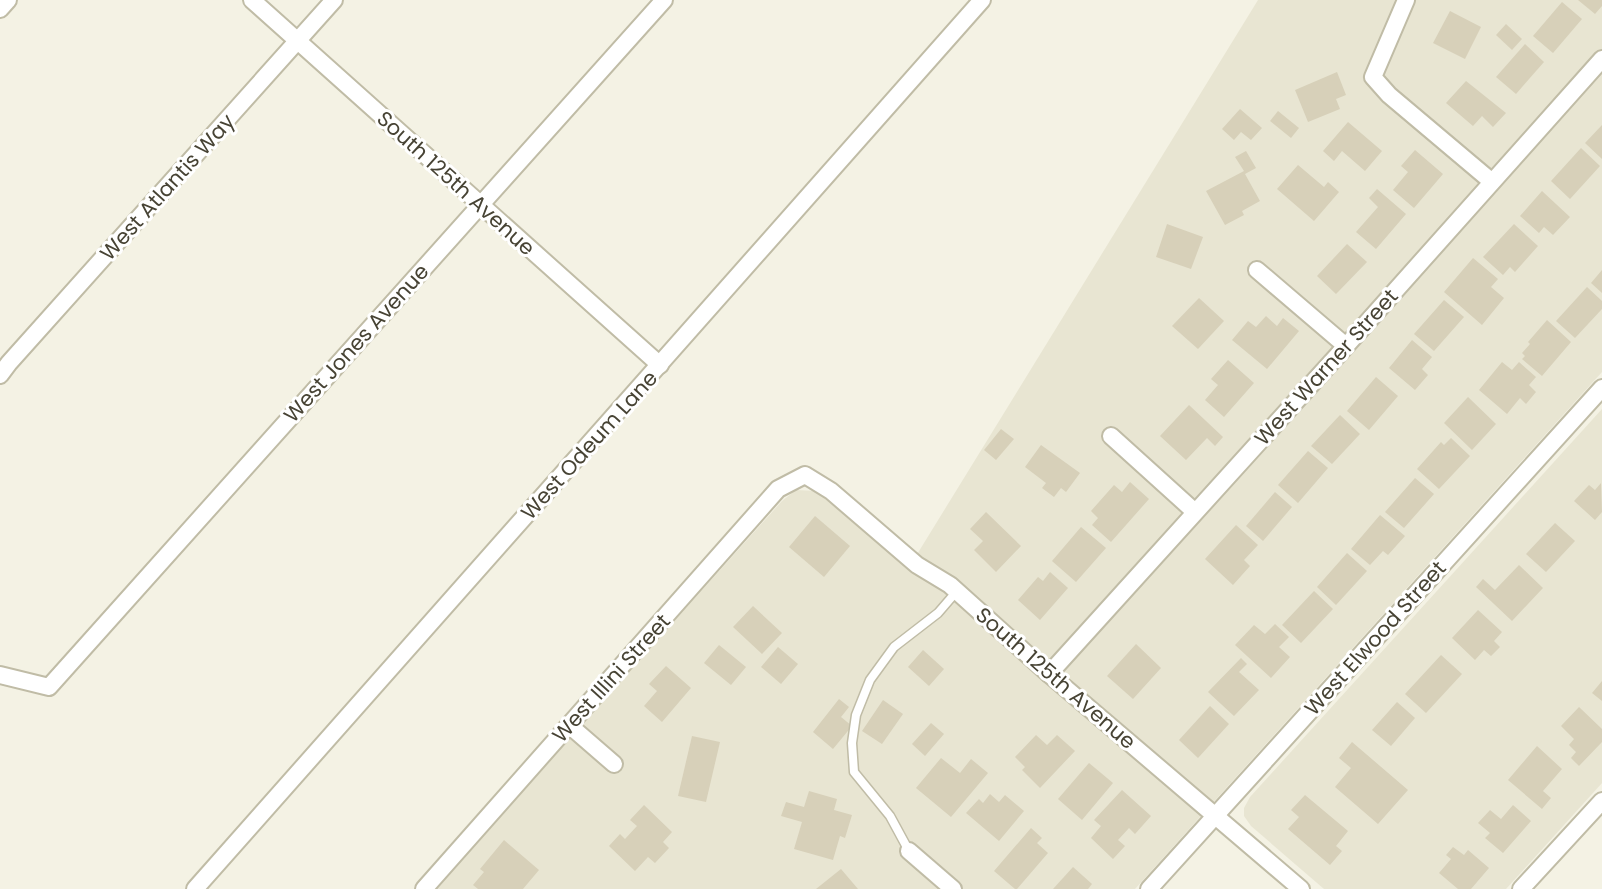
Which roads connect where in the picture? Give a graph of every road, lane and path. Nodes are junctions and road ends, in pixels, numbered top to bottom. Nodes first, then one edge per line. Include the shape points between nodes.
1 (8, 0) edge
2 (252, 0) edge
3 (334, 0) edge
4 (664, 0) edge
5 (982, 0) edge
6 (1406, 0) edge
7 (0, 9) edge
8 (298, 41) junction
9 (1602, 59) edge
10 (1491, 182) junction
11 (480, 205) junction
12 (1257, 270) dead end
13 (1346, 346) junction
14 (660, 365) junction
15 (0, 375) edge
16 (1602, 388) edge
17 (1111, 436) dead end
18 (805, 475) joint
19 (1196, 512) junction
20 (957, 591) junction
21 (1049, 674) junction
22 (0, 675) edge
23 (569, 725) junction
24 (614, 764) dead end
25 (1602, 801) edge
26 (1215, 816) junction
27 (909, 850) joint
28 (195, 889) edge
29 (424, 889) edge
30 (953, 889) edge
31 (1149, 889) edge
32 (1301, 889) edge
33 (1521, 889) edge

1 - 7 street
2 - 8 street, South 125th Avenue
3 - 8 street, West Atlantis Way
4 - 11 street, West Jones Avenue
5 - 14 street, West Odeum Lane
6 - 10 street via 1373,77
8 - 11 street, South 125th Avenue
8 - 15 street, West Atlantis Way
9 - 10 street, West Warner Street
10 - 13 street, West Warner Street
11 - 14 street, South 125th Avenue
11 - 22 street, West Jones Avenue via 49,687
12 - 13 street
13 - 19 street, West Warner Street
14 - 28 street, West Odeum Lane
16 - 26 street, West Elwood Street
17 - 19 street
18 - 20 street, South 125th Avenue via 831,491 917,565
18 - 23 street, West Illini Street via 778,489
19 - 21 street, West Warner Street
20 - 21 street, South 125th Avenue
20 - 27 lane via 938,613 894,647 870,680 856,715 852,743 854,772 890,816
21 - 26 street, South 125th Avenue
23 - 24 street
23 - 29 street, West Illini Street
25 - 33 street
26 - 31 street, West Elwood Street
26 - 32 street, South 125th Avenue
27 - 30 street

